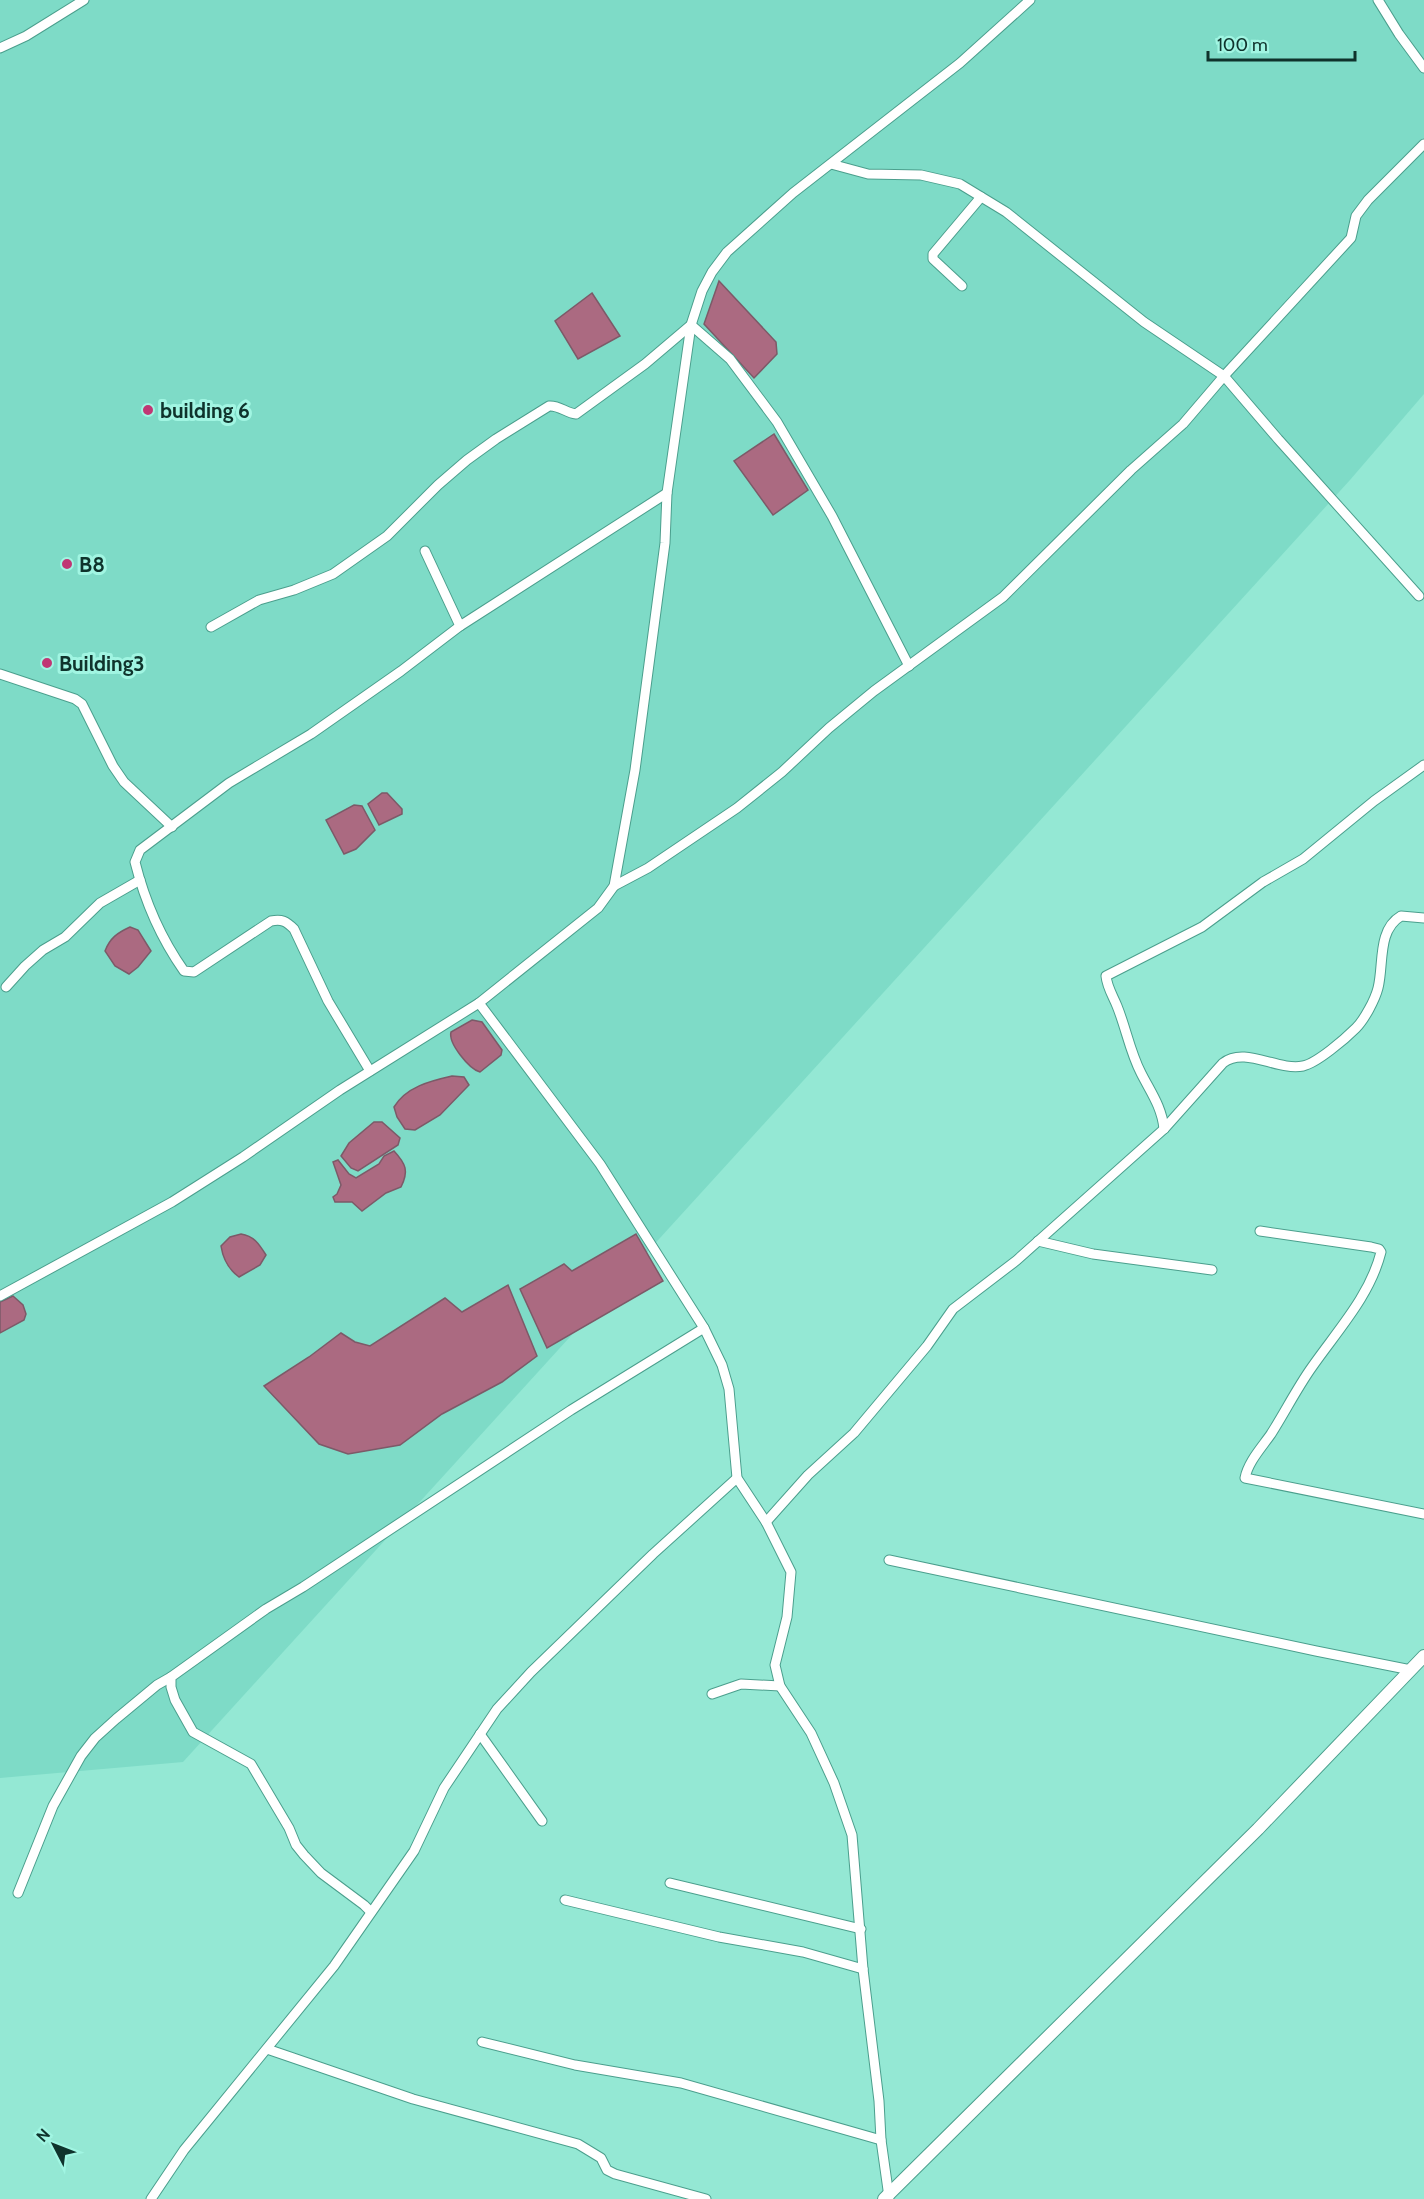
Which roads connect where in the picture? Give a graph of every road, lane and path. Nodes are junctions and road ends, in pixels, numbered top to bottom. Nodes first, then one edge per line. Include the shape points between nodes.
1 (84, 0) edge
2 (1030, 0) edge
3 (1378, 0) edge
4 (0, 48) edge
5 (1424, 68) edge
6 (1424, 144) edge
7 (831, 164) junction
8 (981, 197) junction
9 (962, 286) dead end
10 (691, 325) junction
11 (1224, 375) junction
12 (667, 493) junction
13 (425, 550) dead end
14 (1419, 596) dead end
15 (460, 626) junction
16 (211, 627) dead end
17 (909, 666) junction
18 (0, 674) edge
19 (1424, 765) edge
20 (172, 827) junction
21 (140, 880) junction
22 (614, 886) junction
23 (1424, 918) edge
24 (6, 987) dead end
25 (479, 1003) junction
26 (370, 1071) junction
27 (1164, 1129) junction
28 (1260, 1231) dead end
29 (1038, 1241) junction
30 (1212, 1270) dead end
31 (0, 1296) edge
32 (704, 1328) junction
33 (737, 1478) junction
34 (1424, 1514) edge
35 (766, 1522) junction
36 (889, 1560) dead end
37 (1424, 1656) edge
38 (1411, 1670) junction
39 (171, 1677) junction
40 (780, 1686) junction
41 (712, 1694) dead end
42 (480, 1734) junction
43 (542, 1821) dead end
44 (670, 1883) dead end
45 (18, 1893) dead end
46 (565, 1900) dead end
47 (370, 1912) junction
48 (861, 1929) junction
49 (863, 1969) junction
50 (482, 2042) dead end
51 (267, 2049) junction
52 (881, 2140) junction
53 (887, 2197) edge
54 (151, 2199) edge
55 (706, 2199) edge

1 - 4 street
2 - 7 street via 960,63
3 - 5 street
6 - 11 street via 1368,200 1356,216 1351,238
7 - 8 street via 868,174 938,179 960,184
7 - 10 street via 727,252 702,291
8 - 9 street via 933,254 933,259
8 - 11 street via 1006,212 1144,322
10 - 12 street
10 - 16 street via 576,414 549,406 495,439 438,485 387,536 333,574 294,591 259,600
10 - 17 street via 730,358 777,422 832,516
11 - 14 street
11 - 17 street via 1183,424 1002,597
12 - 15 street
12 - 22 street via 666,543 635,770
13 - 15 street
15 - 20 street via 311,734 229,783
17 - 22 street via 829,728 737,808 648,868
18 - 20 street via 82,704 124,782
19 - 27 street via 1303,859 1263,882 1202,927 1106,976
20 - 21 street via 140,850 135,862
21 - 24 street via 100,903
21 - 26 street via 149,910 184,971 194,972 271,921 287,922 294,928 328,1001
22 - 25 street via 598,908
23 - 27 street via 1401,916 1391,924 1378,989 1357,1028 1304,1066 1231,1057
25 - 26 street
25 - 32 street via 600,1164
26 - 31 street via 172,1202
27 - 29 street
28 - 34 street via 1371,1247 1381,1252 1356,1306 1312,1366 1245,1478
29 - 30 street via 1093,1254
29 - 35 street via 953,1309 854,1432
32 - 33 street via 729,1389
32 - 39 street via 266,1608
33 - 35 street
33 - 42 street via 531,1672
35 - 40 street via 791,1572 787,1617 775,1665
36 - 38 street
37 - 38 main road
38 - 53 main road via 1258,1829
39 - 45 street via 116,1719 81,1756 53,1806
39 - 47 street via 175,1700 194,1732 251,1764 304,1856
40 - 41 street via 741,1684
40 - 48 street via 811,1733 852,1835
42 - 43 street
42 - 47 street via 444,1788 414,1851
44 - 48 street
46 - 49 street via 719,1937 803,1952
47 - 51 street via 334,1966
48 - 49 street
49 - 52 street
50 - 52 street via 575,2065 681,2083
51 - 54 street via 184,2150
51 - 55 street via 413,2099 578,2144 602,2158 607,2170 615,2174
52 - 53 street

